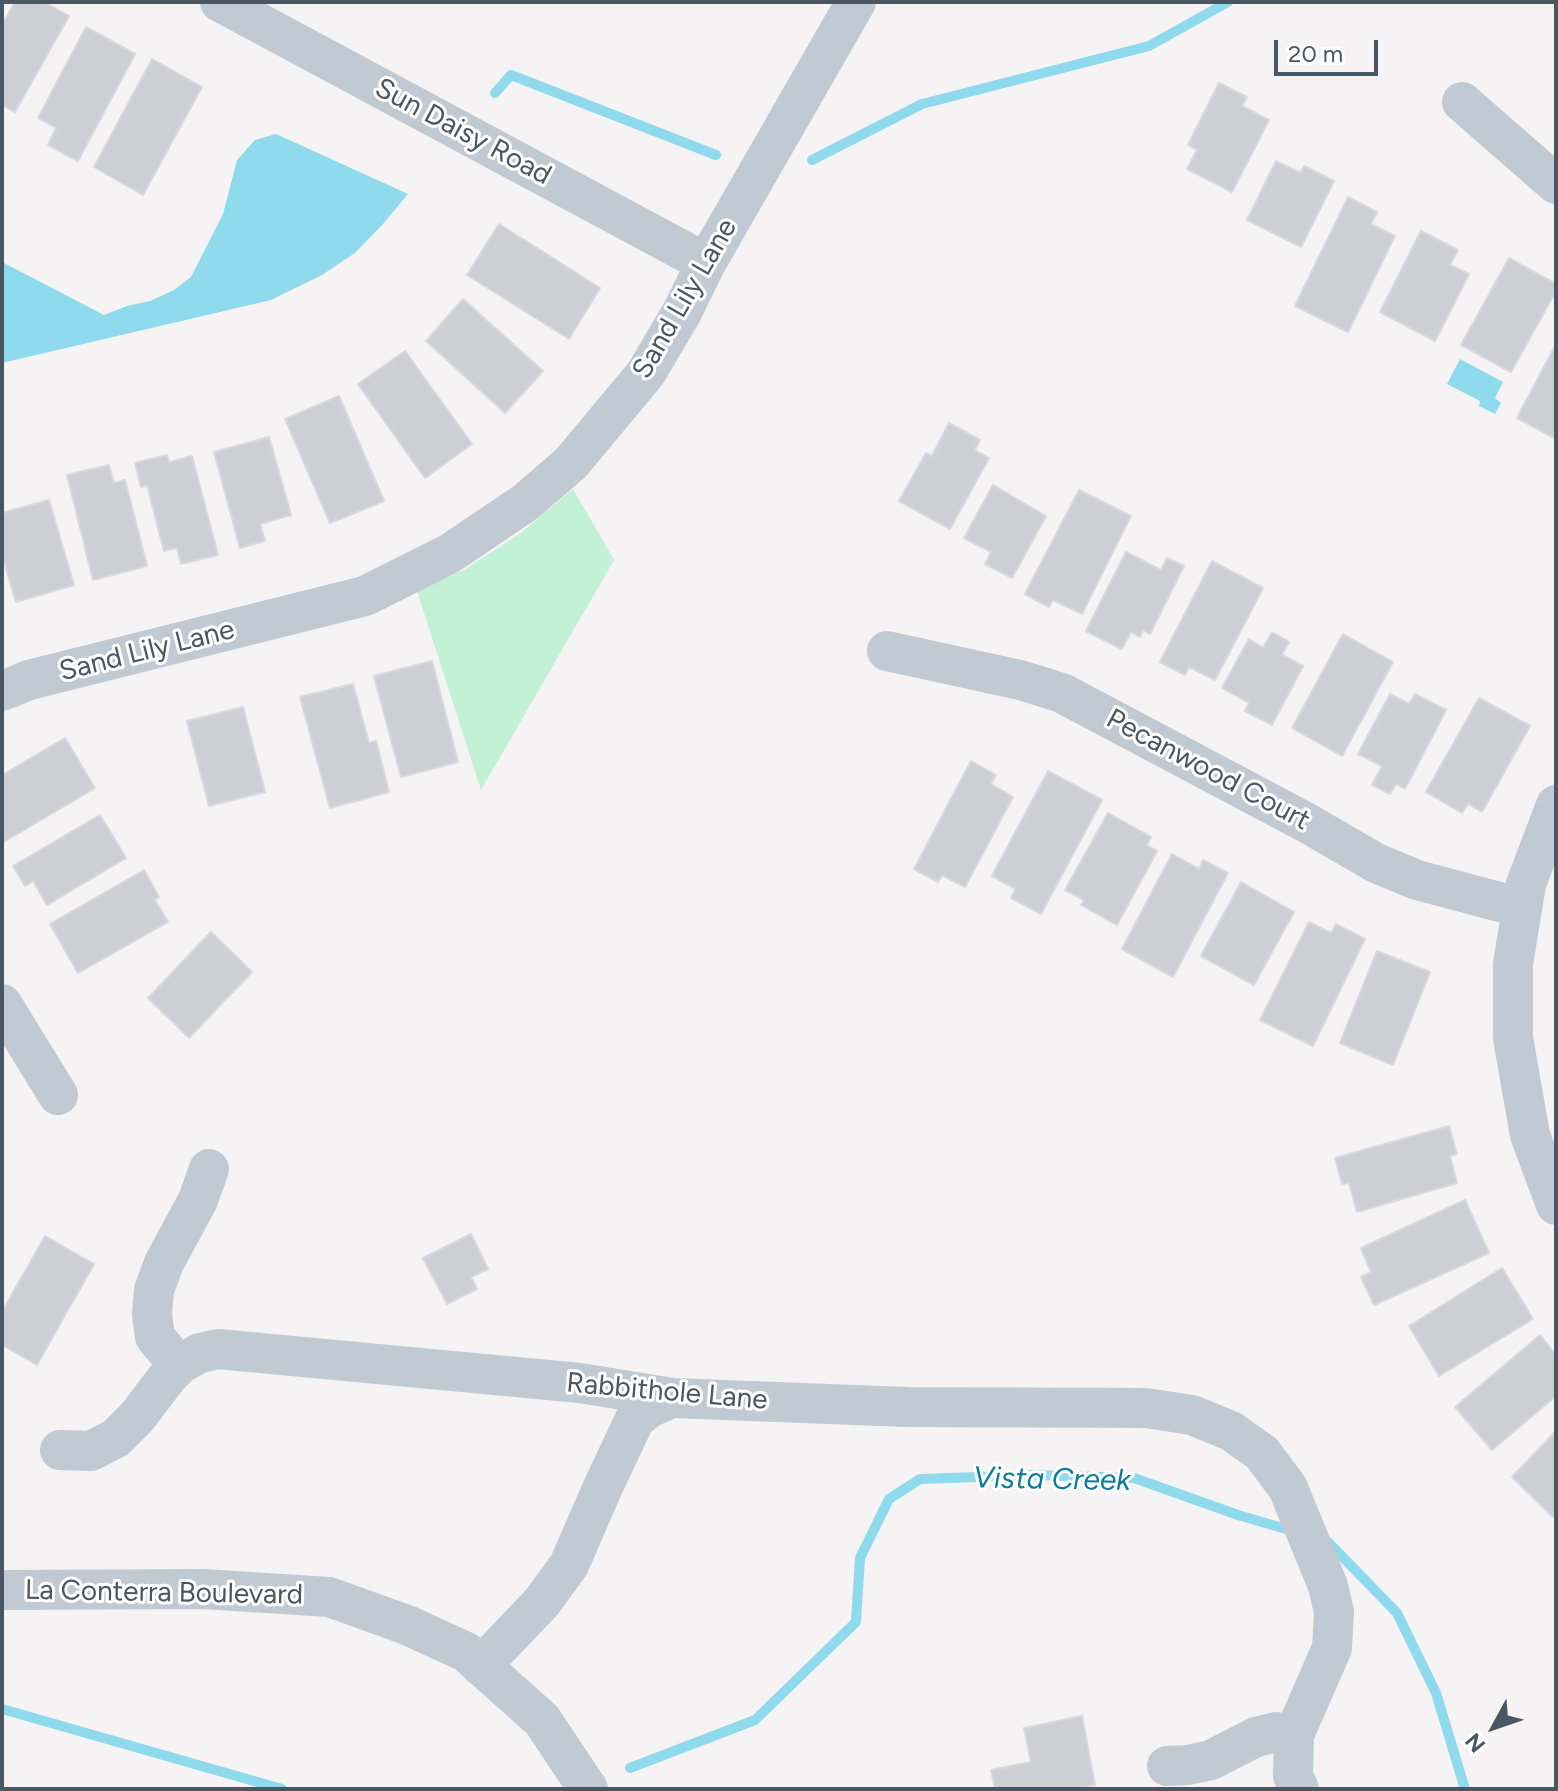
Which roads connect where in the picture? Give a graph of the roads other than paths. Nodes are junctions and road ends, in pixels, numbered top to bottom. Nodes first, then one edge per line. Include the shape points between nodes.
1 (220, 2) edge
2 (856, 2) edge
3 (1462, 102) dead end
4 (1556, 184) edge
5 (706, 263) junction
6 (887, 651) dead end
7 (2, 691) edge
8 (1556, 805) edge
9 (1522, 908) junction
10 (2, 1004) edge
11 (58, 1095) dead end
12 (209, 1169) dead end
13 (1556, 1205) edge
14 (180, 1364) junction
15 (580, 1383) junction
16 (672, 1398) junction
17 (635, 1419) junction
18 (60, 1450) dead end
19 (2, 1590) edge
20 (481, 1666) junction
21 (1294, 1735) junction
22 (1167, 1766) dead end
23 (578, 1774) edge
24 (1299, 1789) edge

1 - 5 street, Sun Daisy Road
2 - 5 street, Sand Lily Lane
3 - 4 street
5 - 7 street, Sand Lily Lane via 646,373 571,463 526,502 449,554 365,596
6 - 9 street, Pecanwood Court via 1062,693 1376,863 1417,880
8 - 9 street
9 - 13 street via 1513,964 1513,1038 1530,1135
10 - 11 street
12 - 14 street via 154,1290 155,1337
14 - 15 street, Rabbithole Lane via 218,1349
14 - 18 street, Rabbithole Lane via 116,1438 91,1451
15 - 16 street, Rabbithole Lane
15 - 17 street
16 - 17 street
16 - 21 street, Rabbithole Lane via 907,1407 1146,1408 1192,1415 1231,1431 1262,1453 1293,1499 1334,1612 1332,1648
17 - 20 street via 569,1565
19 - 20 street, La Conterra Boulevard via 203,1589 329,1597 407,1625 466,1652
20 - 23 street, La Conterra Boulevard via 542,1720
21 - 22 street via 1276,1732 1211,1760
21 - 24 street via 1293,1776

